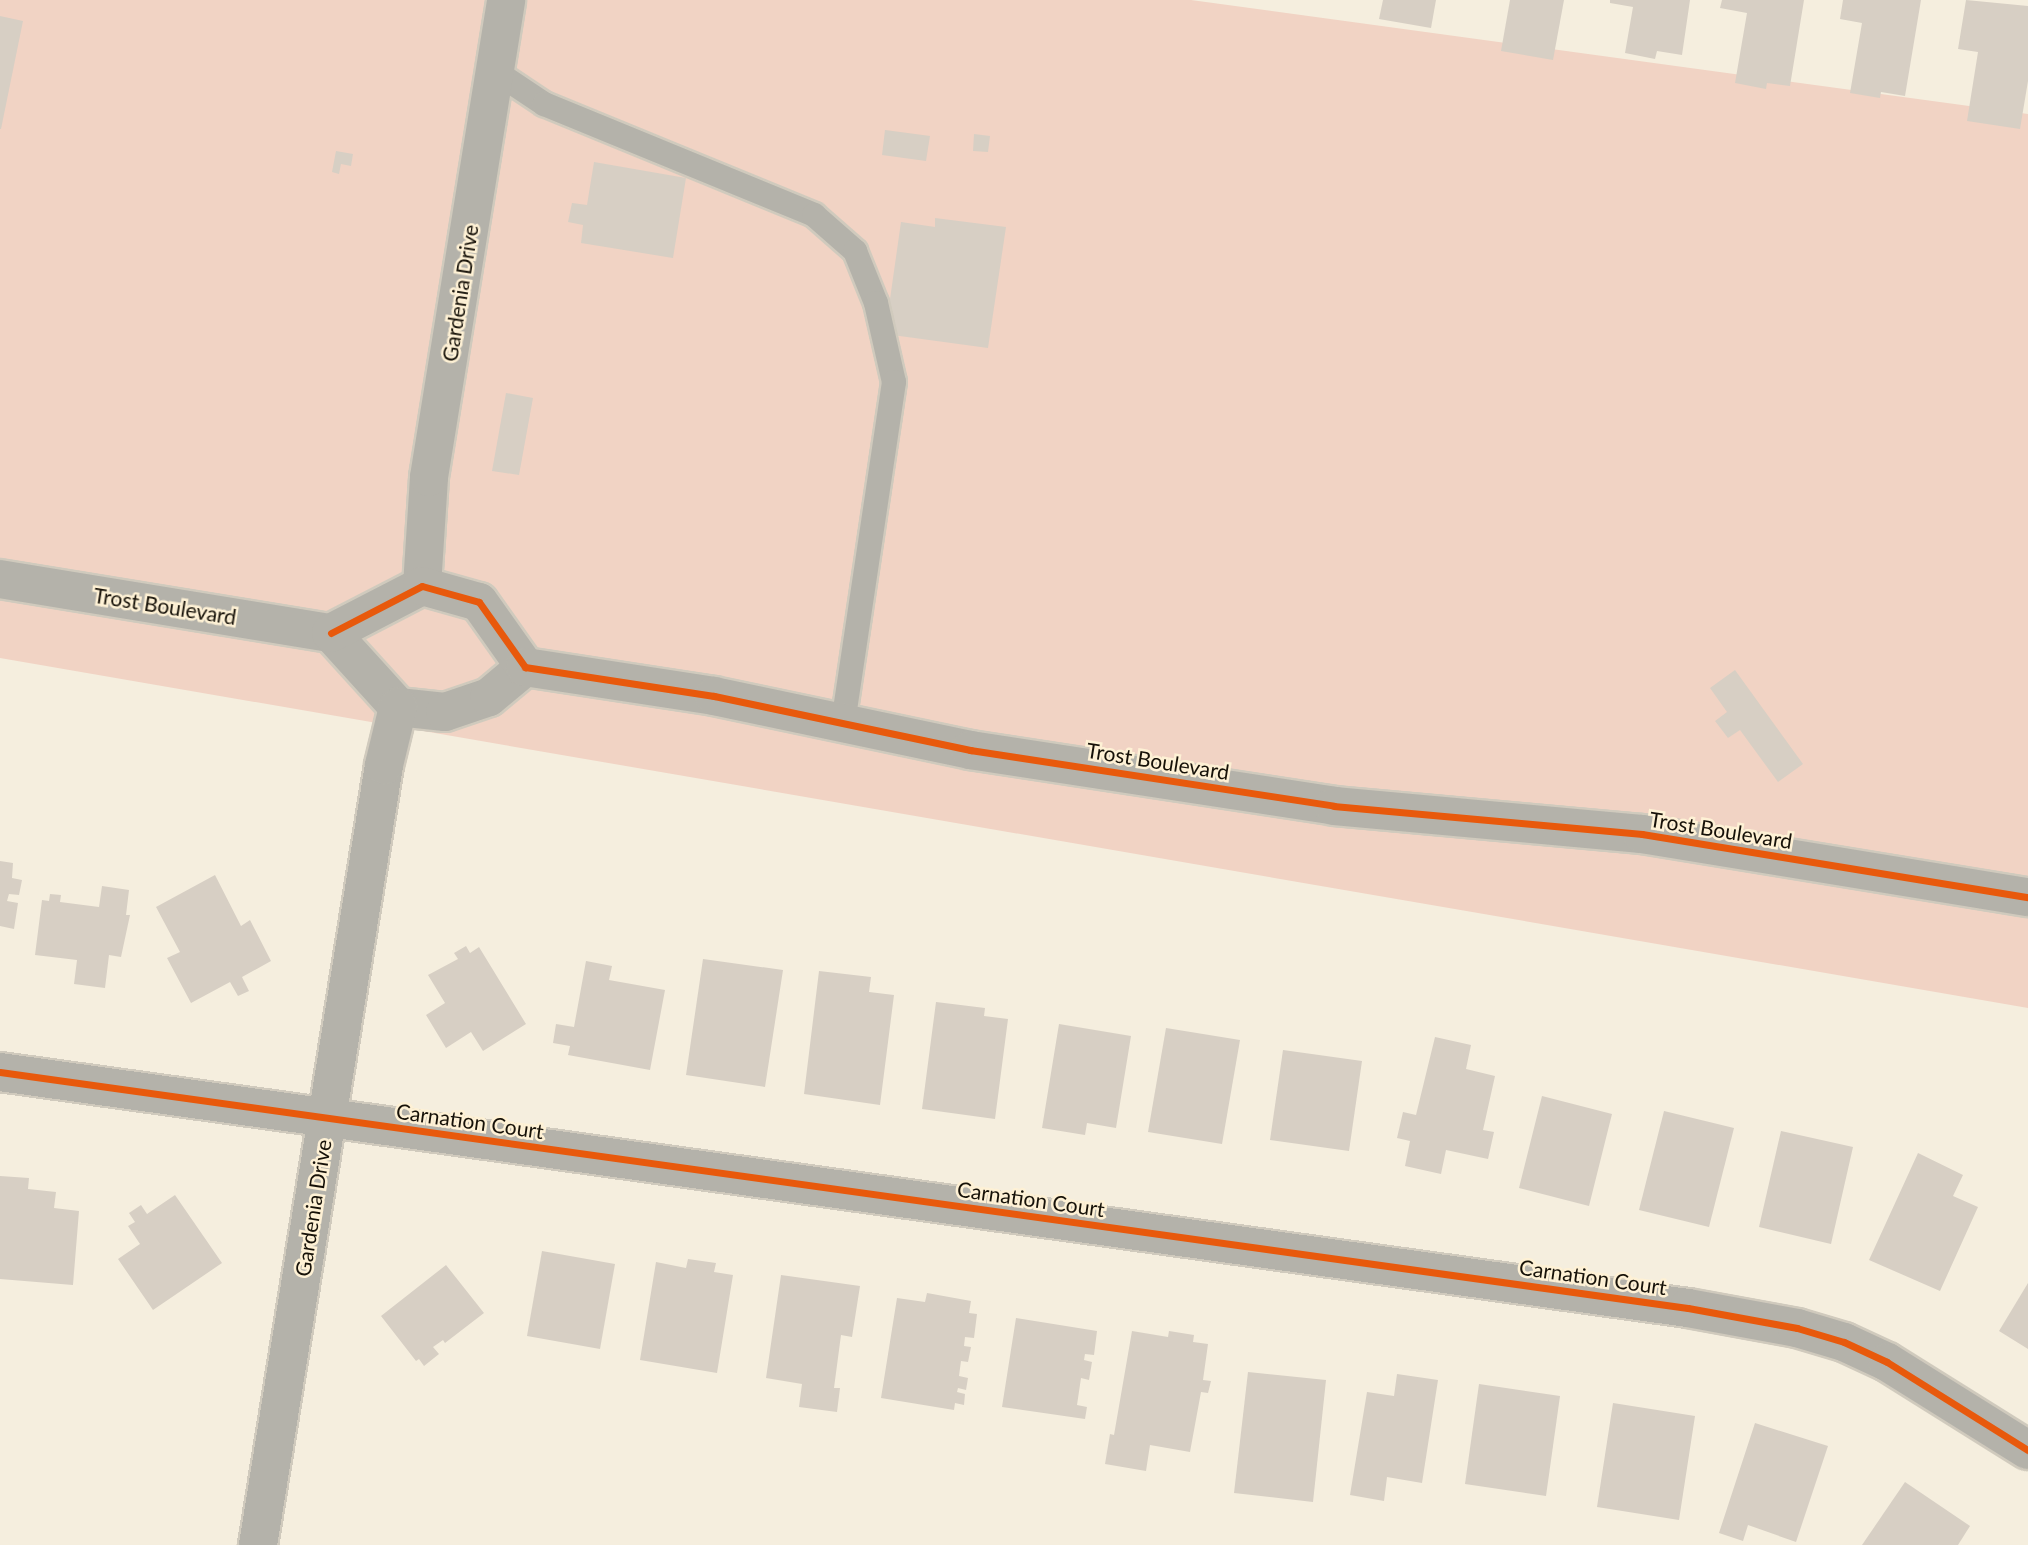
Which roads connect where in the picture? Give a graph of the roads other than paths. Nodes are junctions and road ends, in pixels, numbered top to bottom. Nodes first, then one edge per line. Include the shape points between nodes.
1 (506, 0) edge
2 (496, 72) junction
3 (0, 579) edge
4 (422, 586) junction
5 (331, 633) junction
6 (525, 667) junction
7 (398, 707) junction
8 (843, 724) junction
9 (2028, 897) edge
10 (0, 1072) edge
11 (327, 1119) junction
12 (2028, 1450) edge
13 (258, 1545) edge

1 - 2 street, Gardenia Drive
2 - 4 street, Gardenia Drive via 429,477
2 - 8 lane via 544,104 814,215 855,251 876,303 894,382
3 - 5 street, Trost Boulevard
4 - 5 street
4 - 6 street via 479,602
5 - 7 street
6 - 7 street via 489,697 444,712
6 - 8 street, Trost Boulevard via 714,696
7 - 11 street, Gardenia Drive via 384,765
8 - 9 street, Trost Boulevard via 970,750 1334,806 1642,834
10 - 11 street, Carnation Court
11 - 12 street, Carnation Court via 1688,1308 1797,1328 1844,1342 1887,1362
11 - 13 street, Gardenia Drive

